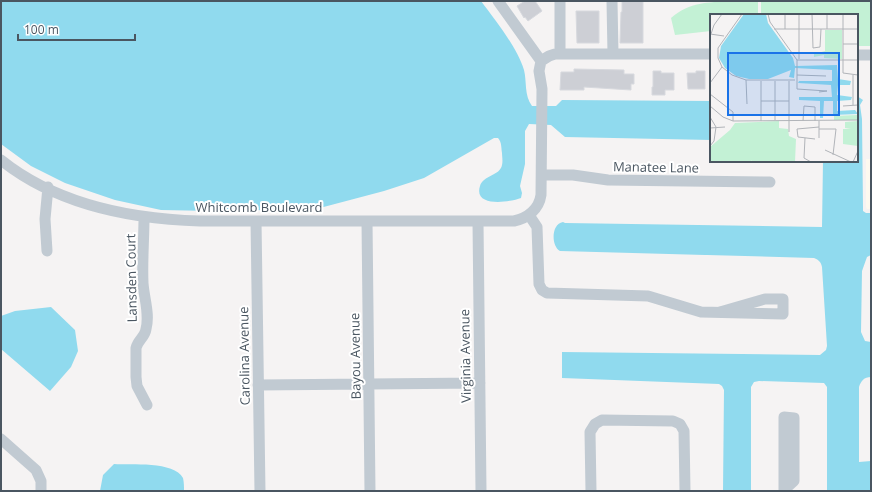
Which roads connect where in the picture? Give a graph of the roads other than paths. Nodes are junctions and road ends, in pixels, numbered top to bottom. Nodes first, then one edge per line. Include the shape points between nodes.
1 (498, 1) edge
2 (560, 1) edge
3 (612, 1) edge
4 (560, 54) junction
5 (613, 54) junction
6 (710, 54) edge
7 (858, 55) edge
8 (871, 55) edge
9 (541, 61) junction
10 (1, 160) edge
11 (542, 175) junction
12 (770, 182) dead end
13 (48, 187) junction
14 (529, 215) junction
15 (144, 217) junction
16 (367, 221) junction
17 (256, 222) junction
18 (478, 222) junction
19 (47, 251) dead end
20 (720, 312) junction
21 (480, 383) junction
22 (369, 384) junction
23 (258, 385) junction
24 (147, 405) dead end
25 (1, 439) edge
26 (41, 491) edge
27 (260, 491) edge
28 (370, 491) edge
29 (481, 491) edge
30 (591, 491) edge
31 (685, 491) edge
32 (784, 491) edge

1 - 9 street
2 - 4 street
3 - 5 street
4 - 5 street
4 - 9 street via 552,54
5 - 6 street
7 - 8 street
9 - 11 street
10 - 13 street, Whitcomb Boulevard
11 - 12 street, Manatee Lane via 573,175 608,180
11 - 14 street via 541,198
13 - 15 street, Whitcomb Boulevard via 103,208
13 - 19 street via 45,219
14 - 18 street, Whitcomb Boulevard via 514,221
14 - 20 street via 537,227 539,284 547,293 648,296 701,312
15 - 17 street, Whitcomb Boulevard
15 - 24 street, Lansden Court via 143,282 147,327 136,348 136,377 137,386
16 - 17 street, Whitcomb Boulevard
16 - 18 street, Whitcomb Boulevard
16 - 22 street, Bayou Avenue
17 - 23 street, Carolina Avenue
18 - 21 street, Virginia Avenue
20 - 20 street via 766,299 783,300 783,314
21 - 22 street
21 - 29 street, Virginia Avenue
22 - 23 street
22 - 28 street, Bayou Avenue
23 - 27 street, Carolina Avenue
25 - 26 street via 36,470 41,481
30 - 31 street via 590,432 595,424 602,420 673,421 680,424 684,431
32 - 32 street via 784,417 794,418 794,481

